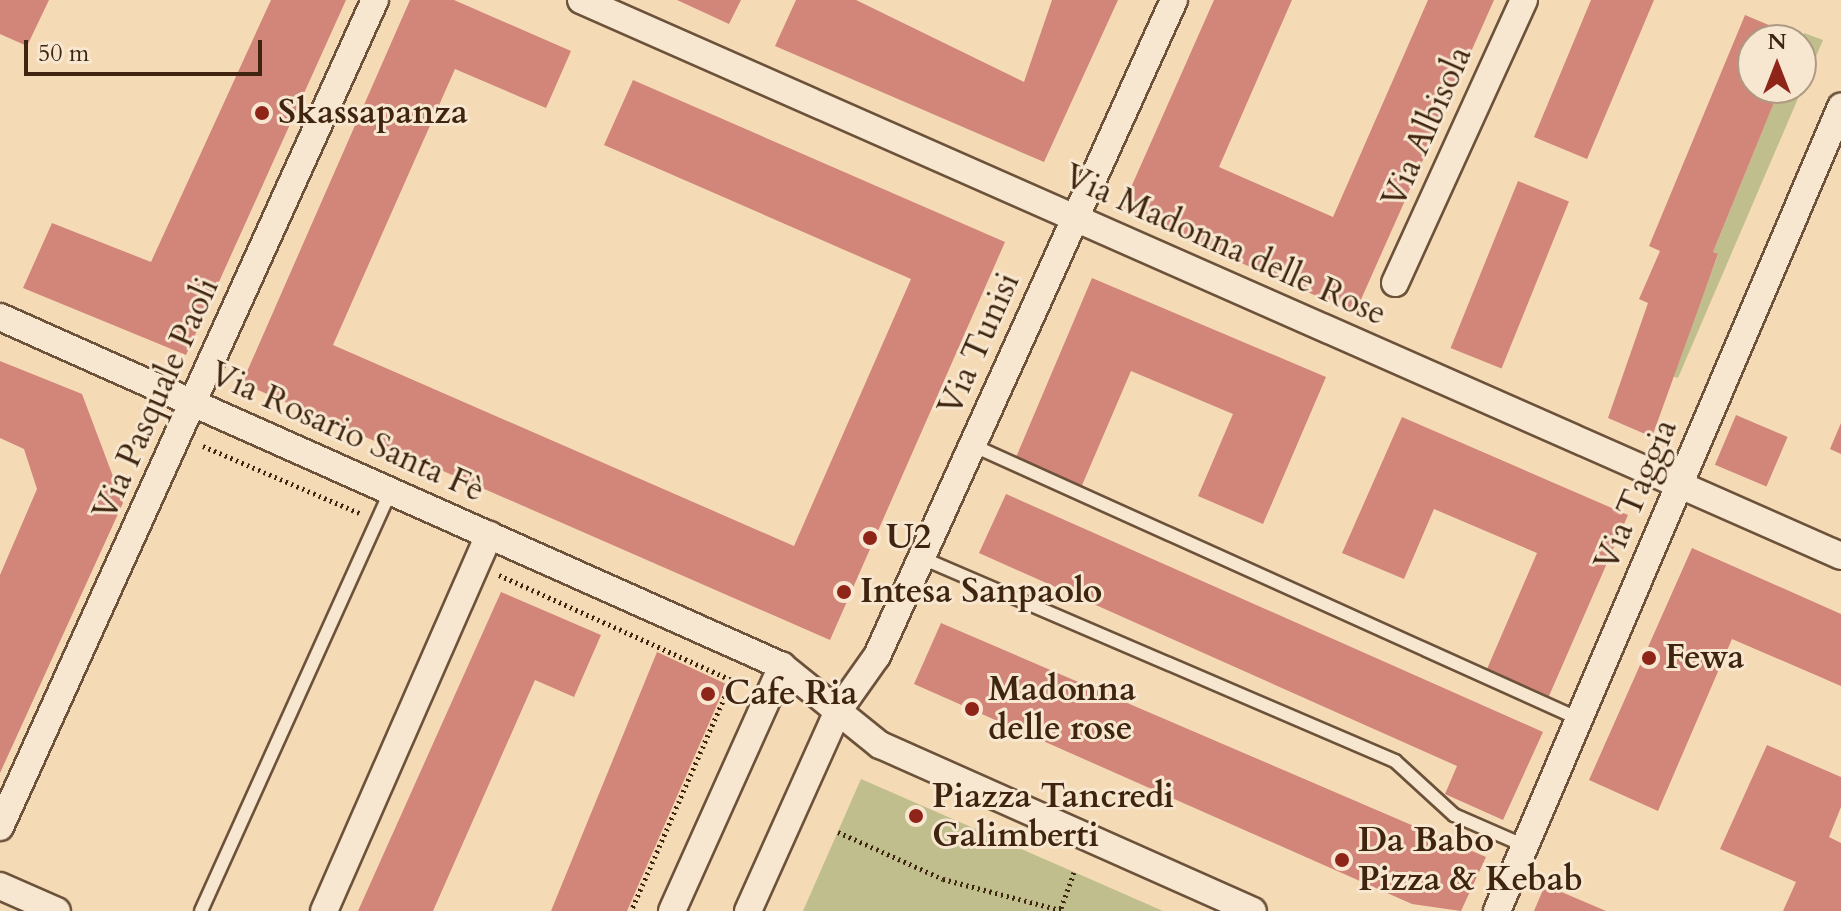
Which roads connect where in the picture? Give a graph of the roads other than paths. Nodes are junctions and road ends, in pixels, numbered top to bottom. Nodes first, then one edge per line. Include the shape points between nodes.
1 (375, 0) edge
2 (581, 0) edge
3 (1174, 0) edge
4 (1524, 0) edge
5 (1841, 107) edge
6 (1075, 218) junction
7 (1395, 283) dead end
8 (0, 317) edge
9 (205, 409) junction
10 (972, 445) junction
11 (1679, 485) junction
12 (391, 491) junction
13 (489, 535) junction
14 (1841, 556) edge
15 (922, 558) junction
16 (782, 666) junction
17 (838, 711) junction
18 (1579, 719) junction
19 (0, 827) edge
20 (1525, 846) junction
21 (0, 886) edge
22 (57, 911) edge
23 (201, 911) edge
24 (324, 911) edge
25 (672, 911) edge
26 (748, 911) edge
27 (1253, 911) edge
28 (1497, 911) edge

1 - 9 street, Via Pasquale Paoli
2 - 6 street, Via Madonna delle Rose
3 - 6 street, Via Tunisi
4 - 7 street, Via Albisola
5 - 11 street, Via Taggia
6 - 10 street, Via Tunisi
6 - 11 street, Via Madonna delle Rose
8 - 9 street, Via Rosario Santa Fè
9 - 12 street, Via Rosario Santa Fè
9 - 19 street, Via Pasquale Paoli
10 - 15 street, Via Tunisi
10 - 18 lane
11 - 14 street, Via Madonna delle Rose
11 - 18 street, Via Taggia
12 - 13 street, Via Rosario Santa Fè
12 - 23 lane
13 - 16 street, Via Rosario Santa Fè
13 - 24 street, Via Rosario Santa Fè
15 - 17 street, Via Tunisi via 877,656
15 - 20 lane via 1395,761 1454,815
16 - 17 street, Via Rosario Santa Fè
16 - 25 street
17 - 26 street
17 - 27 street via 880,745
18 - 20 street, Via Taggia
20 - 28 street, Via Taggia
21 - 22 street

